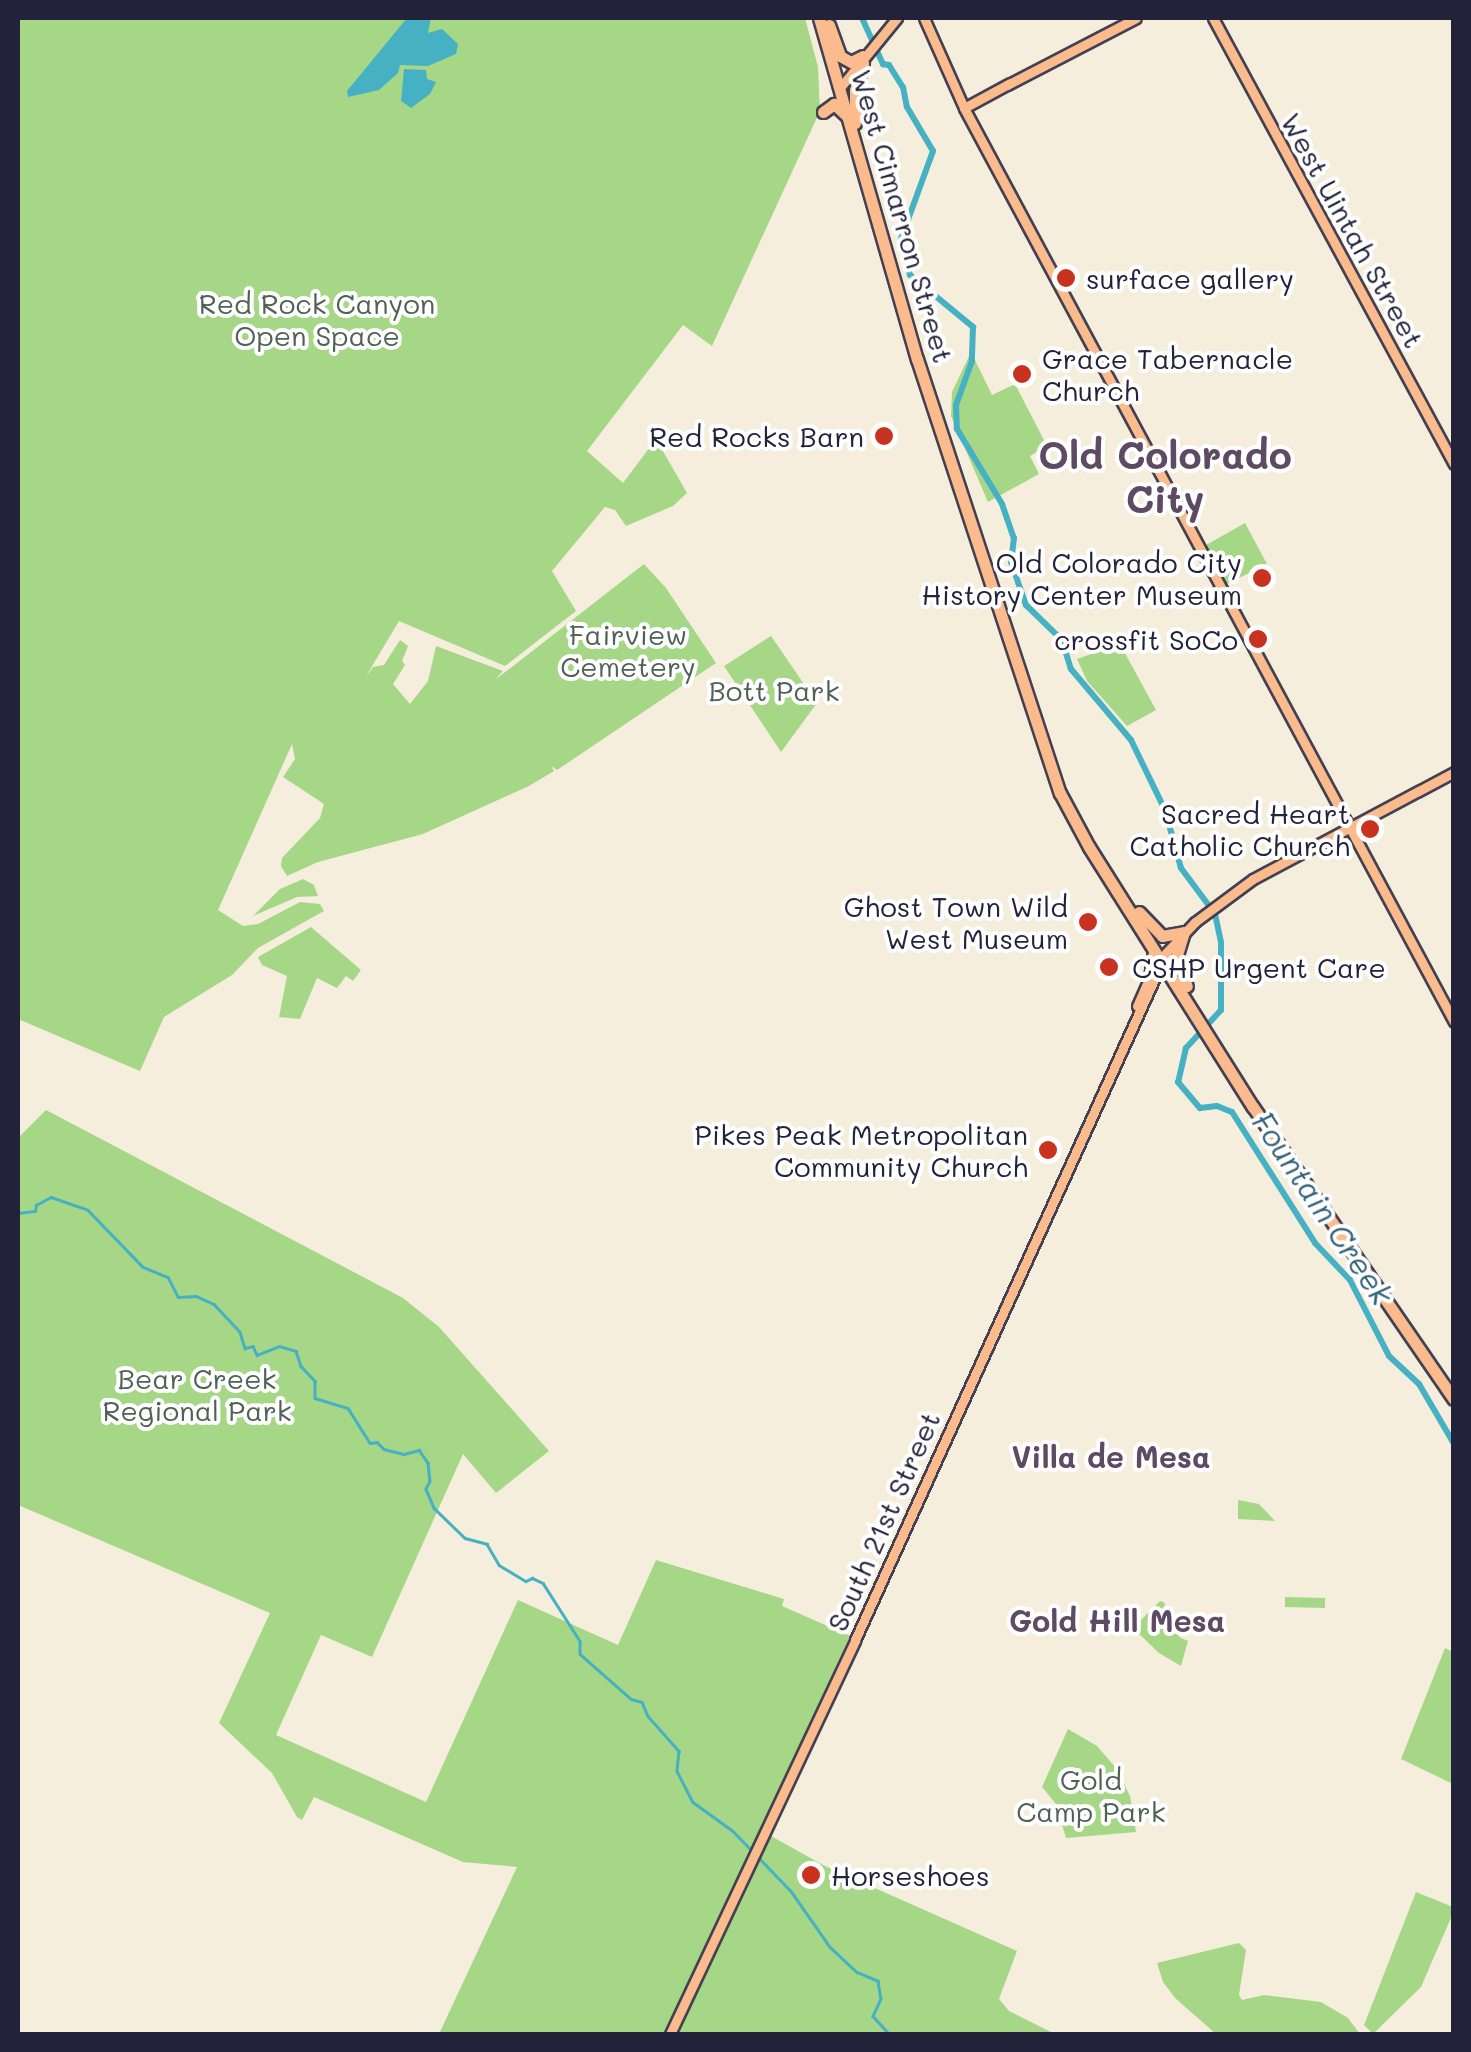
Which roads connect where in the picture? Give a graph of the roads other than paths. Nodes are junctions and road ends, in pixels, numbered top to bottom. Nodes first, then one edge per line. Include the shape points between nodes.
1 (894, 18) edge
2 (924, 18) edge
3 (1136, 18) edge
4 (1213, 18) edge
5 (825, 20) edge
6 (866, 55) junction
7 (843, 85) junction
8 (964, 108) junction
9 (823, 112) dead end
10 (851, 120) junction
11 (1454, 464) edge
12 (1454, 772) edge
13 (1348, 829) junction
14 (1140, 919) junction
15 (1184, 932) junction
16 (1163, 957) junction
17 (1153, 979) junction
18 (1182, 984) junction
19 (1454, 1022) edge
20 (1453, 1391) edge
21 (670, 2034) edge

1 - 6 main road
2 - 8 main road
3 - 8 main road
4 - 11 main road, West Uintah Street
5 - 6 highway via 840,56 850,62
5 - 7 highway, West Cimarron Street
6 - 7 main road
6 - 10 highway
7 - 10 highway, West Cimarron Street
8 - 13 main road
9 - 10 highway via 834,104
10 - 14 highway, West Cimarron Street via 1060,793
12 - 13 main road, South 21st Street
13 - 15 main road, South 21st Street via 1253,879
13 - 19 main road
14 - 15 highway via 1162,936
14 - 16 highway, West Cimarron Street
14 - 17 highway via 1156,958
15 - 16 main road, South 21st Street
15 - 18 highway via 1176,958
16 - 17 main road, South 21st Street
16 - 18 highway, West Cimarron Street
17 - 18 highway via 1167,974
17 - 21 main road, South 21st Street
18 - 20 highway, West Cimarron Street

